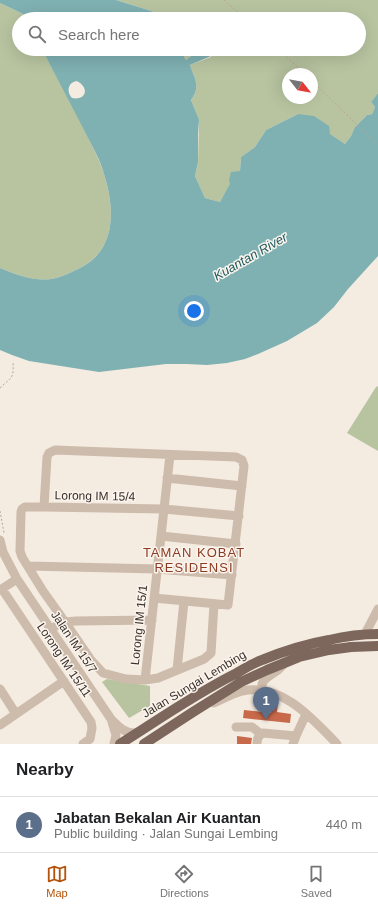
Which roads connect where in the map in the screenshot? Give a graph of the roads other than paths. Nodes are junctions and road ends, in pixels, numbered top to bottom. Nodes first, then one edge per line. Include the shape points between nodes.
1 (170, 455) junction
2 (167, 478) junction
3 (242, 486) junction
4 (25, 507) joint
5 (44, 507) junction
6 (164, 509) junction
7 (239, 516) junction
8 (161, 536) junction
9 (2, 537) edge
10 (236, 544) junction
11 (28, 566) junction
12 (157, 568) junction
13 (232, 575) junction
14 (17, 579) junction
15 (1, 589) edge
16 (154, 598) junction
17 (184, 601) junction
18 (214, 604) junction
19 (378, 609) edge
20 (152, 620) junction
21 (65, 622) junction
22 (50, 629) junction
23 (365, 634) junction
24 (378, 634) edge
25 (378, 646) edge
26 (284, 664) junction
27 (177, 670) junction
28 (145, 680) junction
29 (64, 681) junction
30 (0, 689) edge
31 (264, 691) junction
32 (193, 712) junction
33 (16, 714) junction
34 (306, 714) junction
35 (111, 719) junction
36 (0, 725) edge
37 (236, 728) dead end
38 (137, 733) junction
39 (261, 734) junction
40 (294, 740) edge
41 (83, 744) edge
42 (114, 744) edge
43 (120, 744) edge
44 (144, 744) edge
45 (257, 744) edge
46 (337, 744) edge

1 - 2 street, Lorong IM 15/1
1 - 3 street via 236,457 242,460 244,466
1 - 5 street via 55,450 47,457
2 - 3 street
2 - 6 street, Lorong IM 15/1
3 - 7 street
4 - 5 street, Lorong IM 15/4
4 - 11 street, Lorong IM 15/1 via 20,512 20,551
5 - 6 street, Lorong IM 15/4
6 - 7 street, Lorong IM 15/4
6 - 8 street, Lorong IM 15/1
7 - 10 street
8 - 10 street
8 - 12 street, Lorong IM 15/1
9 - 14 street, Jalan IM 15/7 via 3,552
10 - 13 street
11 - 12 street
11 - 21 street, Lorong IM 15/1
12 - 13 street
12 - 16 street, Lorong IM 15/1
13 - 18 street via 228,605
14 - 15 street
14 - 22 street, Jalan IM 15/7
15 - 29 street, Lorong IM 15/11
16 - 17 street
16 - 20 street, Lorong IM 15/1
17 - 18 street
17 - 27 street
18 - 27 street via 211,653 204,659
19 - 23 street
20 - 21 street
20 - 28 street, Lorong IM 15/1
21 - 22 street
21 - 28 street, Lorong IM 15/1 via 103,673 126,679
22 - 35 street, Jalan IM 15/7
23 - 24 main road, Jalan Sungai Lembing
23 - 38 main road, Jalan Sungai Lembing via 289,649 260,660 213,685
25 - 26 main road, Jalan Sungai Lembing via 328,650 299,657
26 - 31 street via 263,681
26 - 32 main road, Jalan Sungai Lembing via 241,682
27 - 28 street
29 - 33 street
29 - 41 street, Lorong IM 15/11 via 91,722 90,739
30 - 33 street
31 - 32 street via 241,691
31 - 34 street via 279,695
32 - 44 main road, Jalan Sungai Lembing
33 - 36 street
34 - 40 street
34 - 46 street
35 - 38 street via 126,732
35 - 42 street via 115,732
37 - 39 street via 252,727
38 - 43 main road, Jalan Sungai Lembing
39 - 40 street via 266,732
39 - 45 street

